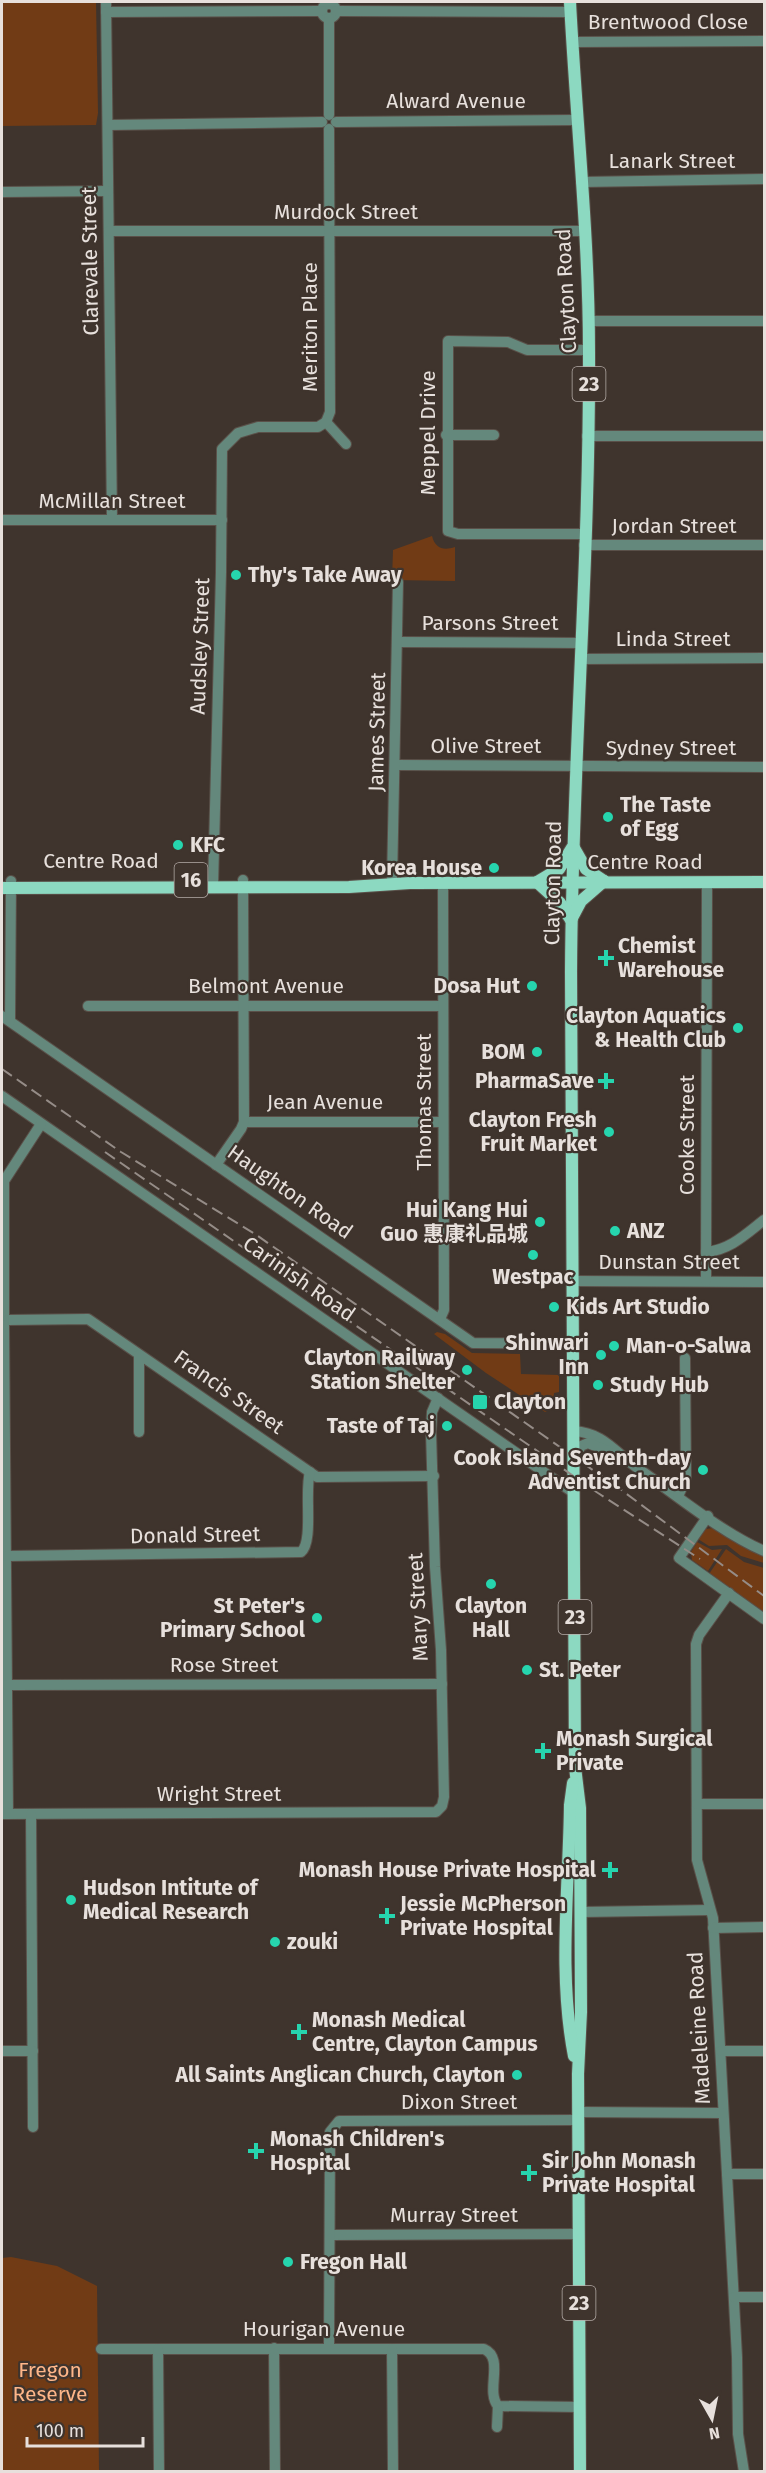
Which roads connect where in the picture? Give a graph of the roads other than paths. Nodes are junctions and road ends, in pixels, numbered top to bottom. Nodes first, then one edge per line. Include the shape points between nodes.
1 (106, 7) edge
2 (570, 7) edge
3 (329, 9) edge
4 (765, 41) edge
5 (573, 42) junction
6 (577, 120) junction
7 (329, 122) junction
8 (108, 125) junction
9 (765, 179) edge
10 (580, 182) junction
11 (108, 191) junction
12 (2, 192) edge
13 (109, 231) junction
14 (329, 231) junction
15 (583, 231) junction
16 (588, 321) junction
17 (765, 321) edge
18 (589, 350) junction
19 (326, 422) junction
20 (258, 427) joint
21 (446, 435) junction
22 (494, 435) dead end
23 (587, 436) junction
24 (765, 436) edge
25 (346, 444) dead end
26 (2, 520) edge
27 (112, 520) junction
28 (222, 520) junction
29 (585, 540) junction
30 (765, 545) edge
31 (398, 582) dead end
32 (398, 642) junction
33 (582, 643) junction
34 (765, 658) edge
35 (581, 659) junction
36 (395, 765) junction
37 (577, 767) junction
38 (765, 767) edge
39 (573, 847) junction
40 (537, 882) junction
41 (572, 882) junction
42 (604, 882) junction
43 (707, 882) junction
44 (765, 882) edge
45 (386, 883) junction
46 (212, 884) junction
47 (243, 884) junction
48 (443, 884) junction
49 (6, 885) edge
50 (571, 920) junction
51 (88, 1006) dead end
52 (243, 1006) junction
53 (443, 1006) junction
54 (6, 1018) edge
55 (2, 1096) edge
56 (244, 1122) junction
57 (442, 1122) junction
58 (41, 1124) junction
59 (216, 1165) junction
60 (765, 1220) edge
61 (706, 1252) junction
62 (573, 1281) junction
63 (706, 1281) junction
64 (765, 1282) edge
65 (440, 1319) junction
66 (4, 1320) edge
67 (573, 1344) junction
68 (139, 1354) junction
69 (685, 1358) dead end
70 (438, 1398) junction
71 (574, 1431) junction
72 (139, 1432) dead end
73 (617, 1453) junction
74 (573, 1458) junction
75 (309, 1472) junction
76 (434, 1476) junction
77 (574, 1493) junction
78 (678, 1496) junction
79 (708, 1516) junction
80 (765, 1551) edge
81 (6, 1556) junction
82 (729, 1593) junction
83 (765, 1619) edge
84 (442, 1684) junction
85 (7, 1685) junction
86 (575, 1767) junction
87 (697, 1804) junction
88 (765, 1804) edge
89 (436, 1812) joint
90 (5, 1814) edge
91 (31, 1814) junction
92 (710, 1910) junction
93 (581, 1911) junction
94 (765, 1927) edge
95 (713, 1928) junction
96 (2, 2051) edge
97 (33, 2051) junction
98 (721, 2051) junction
99 (765, 2051) edge
100 (578, 2074) junction
101 (723, 2113) junction
102 (579, 2116) junction
103 (33, 2127) dead end
104 (727, 2174) junction
105 (765, 2174) edge
106 (579, 2234) junction
107 (330, 2235) junction
108 (734, 2297) junction
109 (765, 2297) edge
110 (274, 2348) junction
111 (329, 2348) junction
112 (101, 2349) dead end
113 (158, 2349) junction
114 (392, 2349) junction
115 (498, 2406) junction
116 (580, 2407) junction
117 (497, 2427) dead end
118 (159, 2472) edge
119 (275, 2472) edge
120 (393, 2472) edge
121 (580, 2472) edge
122 (744, 2472) edge

1 - 3 street
1 - 8 street, Clarevale Street
2 - 3 street
2 - 5 main road, Clayton Road / 23
3 - 7 street, Meriton Place
4 - 5 street, Brentwood Close
5 - 6 main road, Clayton Road / 23
6 - 7 street, Alward Avenue
6 - 10 main road, Clayton Road / 23
7 - 8 street, Alward Avenue
7 - 14 street, Meriton Place
8 - 11 street, Clarevale Street
9 - 10 street, Lanark Street
10 - 15 main road, Clayton Road / 23
11 - 12 street
11 - 13 street, Clarevale Street
13 - 14 street, Murdock Street
13 - 27 street, Clarevale Street
14 - 15 street, Murdock Street
14 - 19 street, Meriton Place via 330,412
15 - 16 main road, Clayton Road / 23
16 - 17 street
16 - 18 main road, Clayton Road / 23
18 - 21 street, Meppel Drive via 527,350 508,342 448,341
18 - 23 main road, Clayton Road / 23
19 - 20 street, Meriton Place via 318,427
19 - 25 street, Meriton Place
20 - 28 street, Audsley Street via 238,433 222,449
21 - 22 street
21 - 29 street, Meppel Drive via 448,531
23 - 24 street
23 - 29 main road, Clayton Road / 23
26 - 27 street, McMillan Street
27 - 28 street, McMillan Street
28 - 46 street, Audsley Street
29 - 30 street, Jordan Street
29 - 33 main road, Clayton Road / 23
31 - 32 street, James Street
32 - 33 street, Parsons Street
32 - 36 street, James Street
33 - 35 main road, Clayton Road / 23
34 - 35 street, Linda Street
35 - 37 main road, Clayton Road / 23
36 - 37 street, Olive Street
36 - 45 street, James Street
37 - 38 street, Sydney Street
37 - 39 main road, Clayton Road / 23
39 - 40 main road via 559,869
39 - 41 main road, Clayton Road / 23
39 - 42 main road via 586,869
40 - 41 main road, Centre Road / 16
40 - 48 main road, Centre Road / 16
40 - 50 main road via 560,903
41 - 42 main road, Centre Road / 16
41 - 50 main road, Clayton Road / 23
42 - 43 main road, Centre Road / 16
42 - 50 main road via 581,901
43 - 44 main road, Centre Road / 16
43 - 61 street, Cooke Street
45 - 47 main road, Centre Road / 16 via 349,887
45 - 48 main road, Centre Road / 16
46 - 47 main road, Centre Road / 16
46 - 49 main road, Centre Road / 16
47 - 52 street
48 - 53 street, Thomas Street
49 - 54 street
50 - 62 main road, Clayton Road / 23
51 - 52 street, Belmont Avenue
52 - 53 street, Belmont Avenue
52 - 56 street
53 - 57 street, Thomas Street
54 - 59 street, Haughton Road
55 - 58 street, Carinish Road
56 - 57 street, Jean Avenue
56 - 59 street
57 - 65 street, Thomas Street via 444,1310
58 - 66 street via 4,1181
58 - 70 street, Carinish Road
59 - 65 street, Haughton Road
60 - 61 street via 729,1247
61 - 63 street, Cooke Street
62 - 63 street, Dunstan Street
62 - 67 main road, Clayton Road / 23
63 - 64 street, Dunstan Street
65 - 67 street, Haughton Road via 482,1345
66 - 68 street, Francis Street via 88,1319
66 - 81 street
67 - 71 main road, Clayton Road / 23
68 - 72 street
68 - 75 street, Francis Street
69 - 78 street via 686,1479
70 - 76 street, Mary Street via 432,1412
70 - 77 street, Carinish Road
71 - 73 street via 594,1434
71 - 74 main road, Clayton Road / 23
73 - 74 street via 588,1443 580,1446
73 - 78 street
74 - 77 main road, Clayton Road / 23
75 - 76 street, Francis Street via 317,1477
75 - 81 street, Donald Street via 308,1543 301,1552
76 - 84 street, Mary Street
77 - 86 main road, Clayton Road / 23
78 - 79 street
79 - 80 street
79 - 82 street via 679,1558
81 - 85 street
82 - 83 street
82 - 87 street, Madeleine Road via 696,1644
84 - 85 street, Rose Street
84 - 89 street, Mary Street via 444,1797
85 - 90 street
86 - 93 main road, Clayton Road / 23 via 580,1808
86 - 100 main road, Clayton Road / 23 via 570,1805 566,1958 570,2026
87 - 88 street
87 - 92 street, Madeleine Road via 698,1866
89 - 91 street, Wright Street
90 - 91 street, Wright Street
91 - 97 street
92 - 93 street
92 - 95 street, Madeleine Road
93 - 100 main road, Clayton Road / 23
94 - 95 street
95 - 98 street, Madeleine Road
96 - 97 street
97 - 103 street
98 - 99 street
98 - 101 street, Madeleine Road
100 - 102 main road, Clayton Road / 23
101 - 102 street, Dixon Street
101 - 104 street, Madeleine Road
102 - 106 main road, Clayton Road / 23
102 - 107 street, Dixon Street via 339,2121 330,2132
104 - 105 street
104 - 108 street, Madeleine Road
106 - 107 street, Murray Street
106 - 116 main road, Clayton Road / 23
107 - 111 street
108 - 109 street
108 - 122 street, Madeleine Road via 738,2434
110 - 111 street, Hourigan Avenue
110 - 113 street, Hourigan Avenue
110 - 119 street
111 - 114 street, Hourigan Avenue
112 - 113 street, Hourigan Avenue
113 - 118 street
114 - 115 street, Hourigan Avenue via 487,2350 493,2358 494,2398
114 - 120 street
115 - 116 street
115 - 117 street, Hourigan Avenue
116 - 121 main road, Clayton Road / 23

